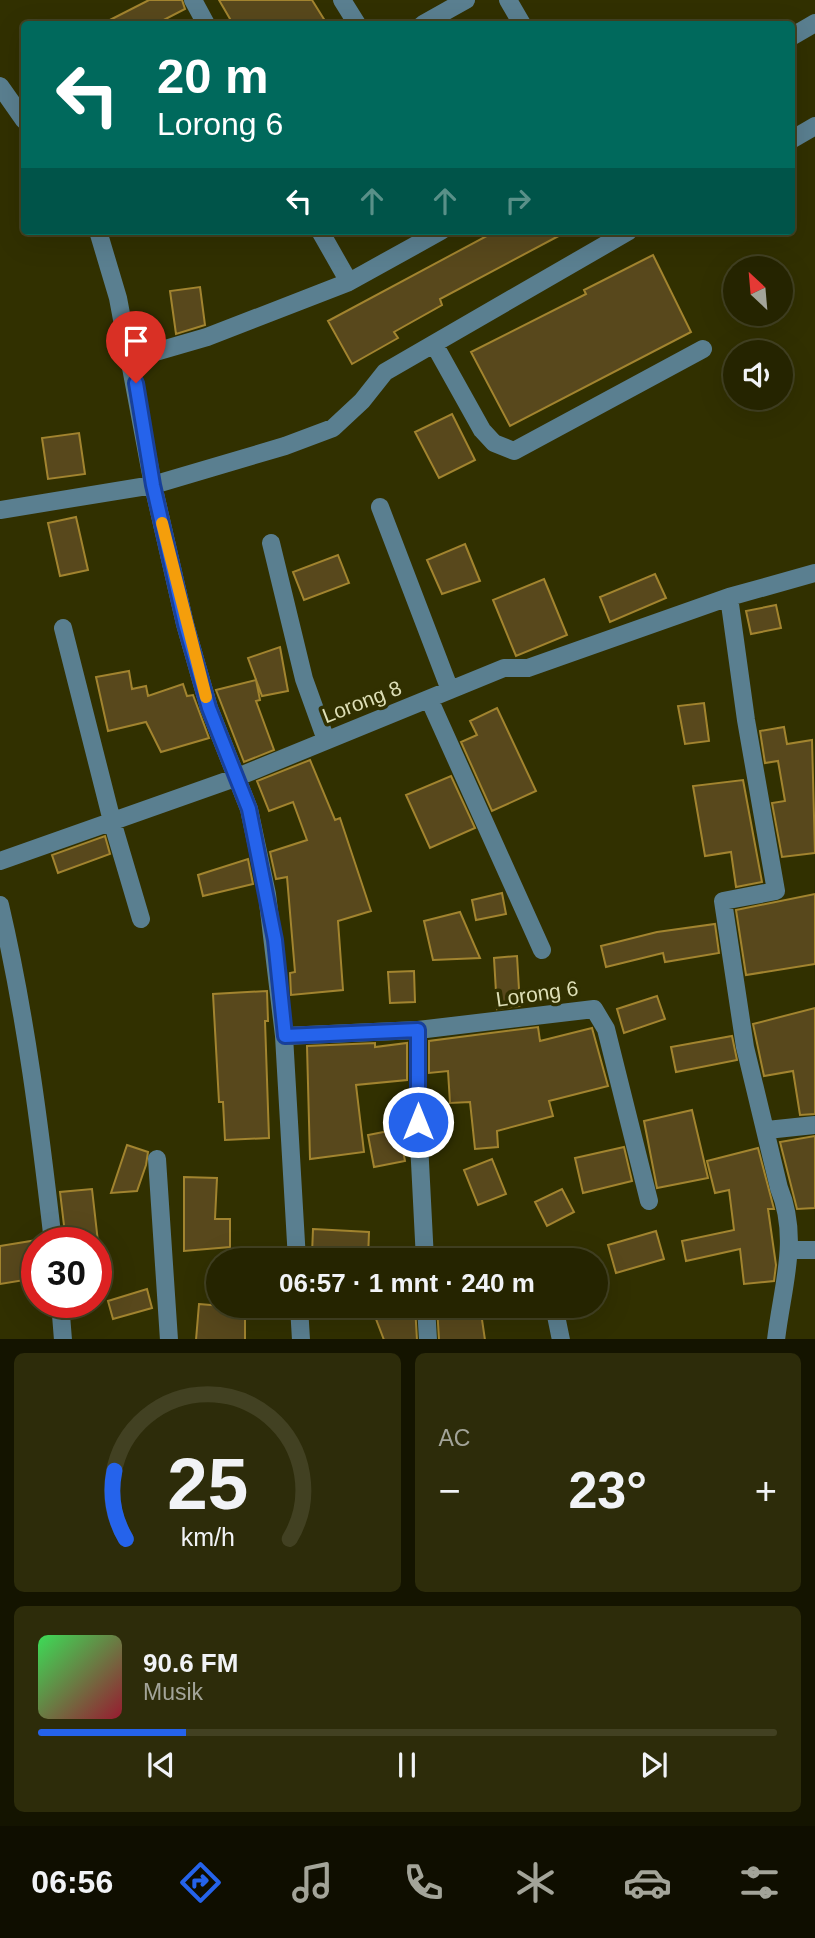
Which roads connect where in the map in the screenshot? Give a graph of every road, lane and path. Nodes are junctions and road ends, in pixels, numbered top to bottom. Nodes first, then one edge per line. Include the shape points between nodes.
1 (192, 0) edge
2 (342, 0) edge
3 (466, 0) edge
4 (508, 0) edge
5 (204, 21) edge
6 (355, 21) edge
7 (428, 21) edge
8 (520, 21) edge
9 (815, 23) edge
10 (795, 35) edge
11 (0, 86) edge
12 (21, 116) edge
13 (815, 126) edge
14 (795, 138) edge
15 (99, 235) edge
16 (322, 235) edge
17 (434, 235) edge
18 (622, 235) edge
19 (349, 282) junction
20 (434, 344) junction
21 (702, 349) dead end
22 (131, 359) junction
23 (153, 485) junction
24 (380, 507) dead end
25 (0, 510) edge
26 (271, 543) dead end
27 (815, 573) edge
28 (729, 597) junction
29 (62, 628) dead end
30 (450, 690) junction
31 (430, 701) junction
32 (326, 740) junction
33 (235, 778) junction
34 (112, 821) junction
35 (0, 862) edge
36 (0, 905) edge
37 (141, 919) dead end
38 (542, 950) dead end
39 (418, 1030) junction
40 (285, 1036) junction
41 (815, 1125) edge
42 (767, 1129) junction
43 (158, 1159) dead end
44 (649, 1201) dead end
45 (51, 1227) edge
46 (296, 1248) edge
47 (424, 1248) edge
48 (790, 1250) junction
49 (815, 1250) edge
50 (61, 1318) edge
51 (300, 1318) edge
52 (427, 1318) edge
53 (557, 1318) edge
54 (63, 1339) edge
55 (169, 1339) edge
56 (301, 1339) edge
57 (428, 1339) edge
58 (561, 1339) edge
59 (775, 1339) edge

1 - 5 street
2 - 6 street
3 - 7 street
4 - 8 street
9 - 10 street
11 - 12 street
13 - 14 street
15 - 22 street
16 - 19 street
17 - 19 street
18 - 20 street
19 - 22 street via 207,337
20 - 21 street via 482,430 494,443 514,451
20 - 23 street via 385,372 333,428
22 - 23 street
23 - 25 street
23 - 33 street via 209,708
24 - 30 street
26 - 32 street via 304,679
27 - 28 street, Lorong 8
28 - 30 street, Lorong 8 via 528,668 504,668
28 - 42 street via 776,891 723,901 738,1009
29 - 34 street
30 - 31 street, Lorong 8
31 - 32 street, Lorong 8
31 - 38 street
32 - 33 street, Lorong 8
33 - 34 street, Lorong 8
33 - 40 street via 249,809 267,894
34 - 35 street, Lorong 8
34 - 37 street
36 - 45 street via 27,1043
39 - 40 street, Lorong 6
39 - 44 street, Lorong 6 via 594,1009 606,1029
39 - 47 street
40 - 46 street
41 - 42 street
42 - 48 street via 787,1207
43 - 55 street
48 - 49 street
48 - 59 street
50 - 54 street
51 - 56 street
52 - 57 street
53 - 58 street

